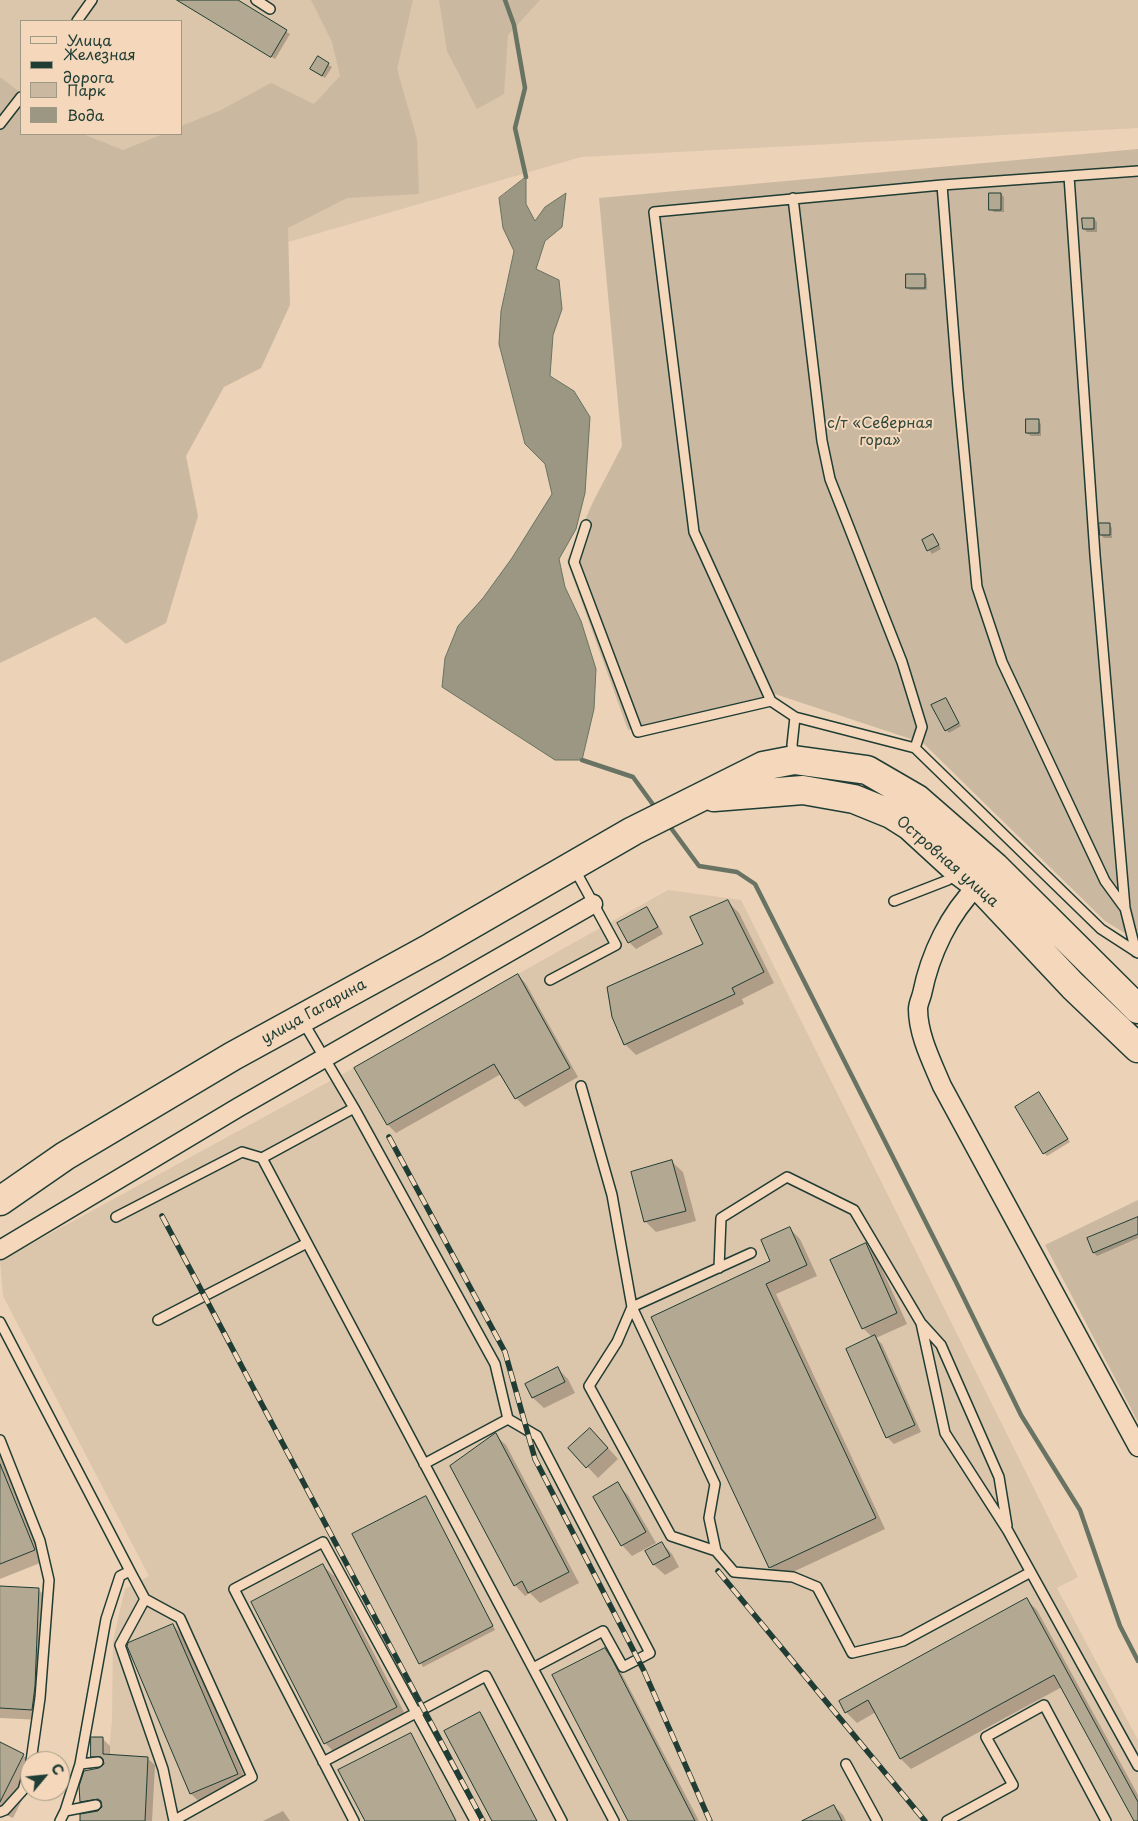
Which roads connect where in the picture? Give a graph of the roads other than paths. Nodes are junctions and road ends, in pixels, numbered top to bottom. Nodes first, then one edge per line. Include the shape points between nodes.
1 (92, 0) edge
2 (256, 0) edge
3 (270, 9) dead end
4 (78, 20) edge
5 (20, 98) edge
6 (0, 124) edge
7 (1138, 171) edge
8 (1069, 176) junction
9 (942, 185) junction
10 (794, 198) junction
11 (586, 525) dead end
12 (771, 702) junction
13 (795, 716) junction
14 (915, 748) junction
15 (794, 760) junction
16 (703, 798) junction
17 (572, 866) junction
18 (968, 878) junction
19 (894, 901) dead end
20 (593, 904) junction
21 (1125, 908) junction
22 (1137, 952) edge
23 (550, 980) dead end
24 (1138, 1009) edge
25 (301, 1019) junction
26 (1138, 1048) edge
27 (324, 1058) junction
28 (581, 1086) dead end
29 (354, 1108) junction
30 (262, 1158) junction
31 (0, 1201) edge
32 (116, 1217) dead end
33 (307, 1243) junction
34 (0, 1250) edge
35 (750, 1253) dead end
36 (718, 1268) junction
37 (632, 1307) junction
38 (158, 1320) dead end
39 (0, 1322) edge
40 (921, 1323) junction
41 (508, 1419) junction
42 (0, 1440) edge
43 (1138, 1447) edge
44 (424, 1464) junction
45 (1008, 1531) junction
46 (716, 1552) junction
47 (130, 1571) junction
48 (1029, 1573) junction
49 (145, 1599) junction
50 (533, 1668) junction
51 (416, 1713) junction
52 (32, 1751) edge
53 (98, 1762) dead end
54 (323, 1762) junction
55 (80, 1764) junction
56 (846, 1764) dead end
57 (1138, 1766) edge
58 (20, 1793) edge
59 (96, 1805) dead end
60 (65, 1811) junction
61 (0, 1812) edge
62 (174, 1820) edge
63 (60, 1821) edge
64 (354, 1821) edge
65 (475, 1821) edge
66 (562, 1821) edge
67 (614, 1821) edge
68 (877, 1821) edge
69 (947, 1821) edge
70 (1106, 1821) edge

1 - 4 lane
2 - 3 lane
5 - 6 lane
7 - 8 lane
8 - 9 lane
8 - 21 lane via 1094,554
9 - 10 lane
9 - 21 lane via 977,587 1002,662 1105,881
10 - 12 lane via 654,212 694,532
10 - 14 lane via 822,441 830,478 902,662 922,727
11 - 12 lane via 574,562 638,732
12 - 13 lane
13 - 14 lane
13 - 15 lane
14 - 22 lane via 1101,929
15 - 16 main road, Островная улица via 763,766
15 - 24 main road, Островная улица via 867,770 917,799 995,867
16 - 17 main road, улица Гагарина via 633,831
16 - 18 main road, Островная улица via 803,790 854,799 891,814 910,826
17 - 20 lane
17 - 25 main road, улица Гагарина via 432,948
18 - 19 lane via 948,880
18 - 26 main road, Островная улица
18 - 43 street via 967,896 944,932 926,974 918,1008 922,1038 942,1086
20 - 23 lane via 616,945
20 - 27 street
21 - 22 lane
25 - 27 lane
25 - 31 main road, улица Гагарина via 64,1156
27 - 29 lane
27 - 34 street
28 - 37 lane via 612,1195
29 - 30 lane
29 - 41 lane via 495,1364
30 - 32 lane via 242,1152
30 - 33 lane
33 - 38 lane
33 - 44 lane
35 - 36 lane
36 - 37 lane
36 - 40 lane via 721,1218 787,1177 854,1210
37 - 46 lane via 716,1484 709,1518
37 - 46 lane via 617,1342 589,1386 671,1536
39 - 47 lane
40 - 45 lane via 941,1345 999,1477
40 - 45 lane via 945,1433
41 - 44 lane
41 - 50 lane via 537,1436 650,1653 623,1667 603,1630
42 - 52 lane via 40,1541 49,1580
44 - 50 lane
45 - 48 lane
46 - 48 lane via 734,1572 793,1577 817,1587 852,1653 902,1641
47 - 49 lane
47 - 55 lane via 120,1576 106,1619
48 - 57 lane
49 - 62 lane via 120,1645 163,1769
49 - 62 lane via 180,1618 252,1777
50 - 67 lane
51 - 54 lane
51 - 54 lane via 323,1542 234,1589
51 - 65 lane
51 - 66 lane via 486,1676
53 - 55 lane
54 - 64 lane
55 - 60 lane
56 - 68 lane
58 - 61 lane
59 - 60 lane
60 - 63 lane
69 - 70 lane via 1013,1785 986,1736 1044,1705

